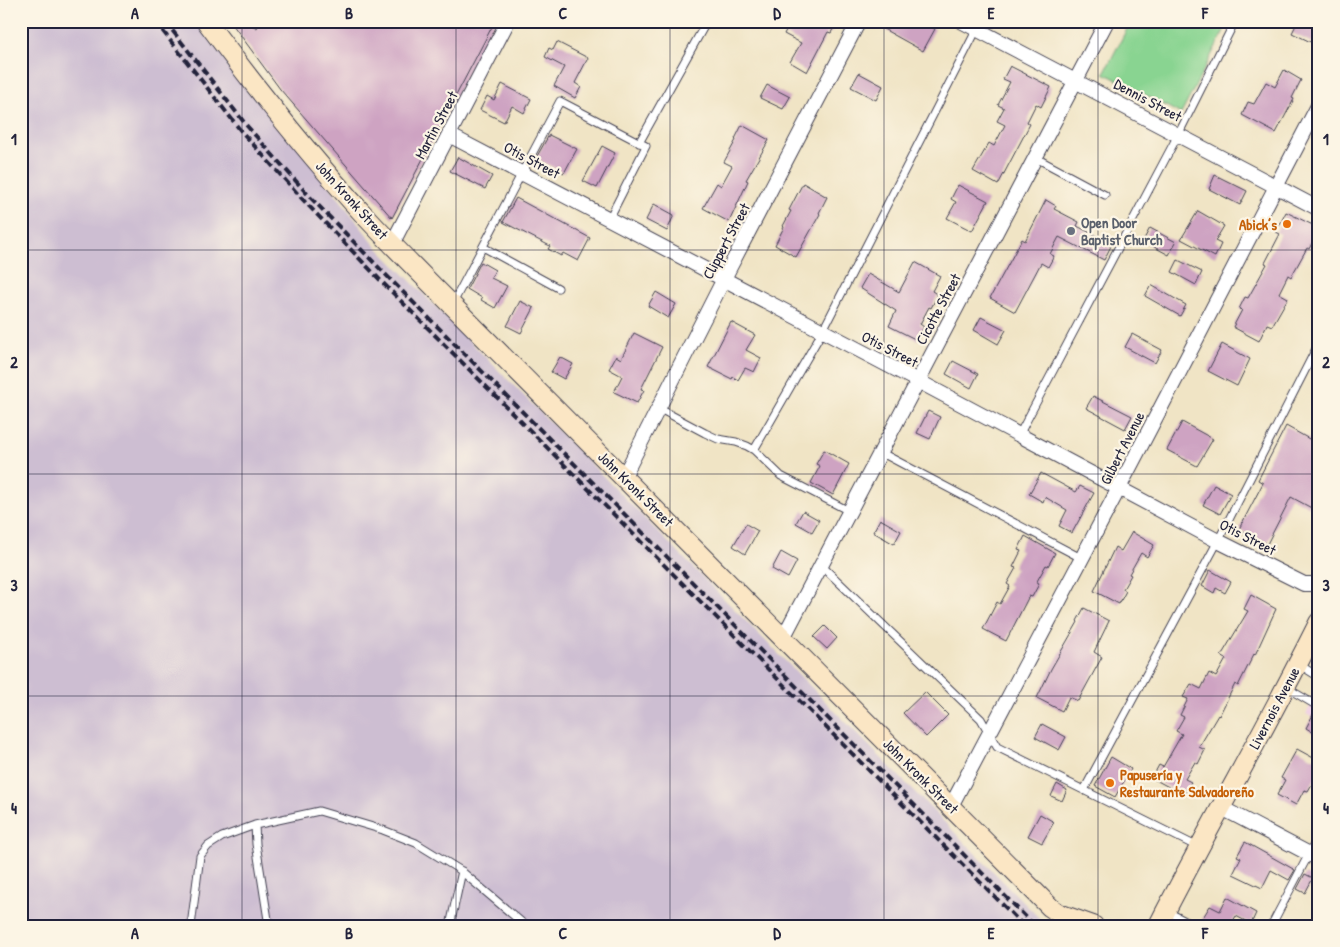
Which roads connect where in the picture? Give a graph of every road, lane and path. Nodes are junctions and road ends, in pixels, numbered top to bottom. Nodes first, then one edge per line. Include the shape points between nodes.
1 (206, 21) edge
2 (508, 21) edge
3 (707, 21) edge
4 (859, 21) edge
5 (961, 21) edge
6 (1107, 21) edge
7 (1235, 21) edge
8 (979, 26) edge
9 (1076, 81) junction
10 (1319, 104) edge
11 (449, 135) junction
12 (1178, 135) junction
13 (639, 142) junction
14 (1036, 158) junction
15 (522, 173) junction
16 (1276, 185) junction
17 (1105, 195) dead end
18 (1319, 209) edge
19 (609, 219) junction
20 (392, 244) junction
21 (483, 247) junction
22 (724, 279) junction
23 (558, 288) dead end
24 (452, 306) junction
25 (822, 332) junction
26 (1319, 343) edge
27 (918, 381) junction
28 (658, 408) junction
29 (1019, 435) junction
30 (754, 450) junction
31 (880, 452) junction
32 (624, 476) junction
33 (1120, 488) junction
34 (849, 511) junction
35 (1218, 541) junction
36 (1081, 558) junction
37 (820, 565) junction
38 (1319, 584) edge
39 (1316, 634) edge
40 (783, 638) junction
41 (1298, 664) junction
42 (1319, 677) edge
43 (1286, 688) junction
44 (1319, 707) edge
45 (990, 733) junction
46 (1084, 790) junction
47 (951, 806) junction
48 (1220, 808) junction
49 (255, 825) junction
50 (1319, 835) edge
51 (1199, 847) junction
52 (1314, 857) edge
53 (462, 871) junction
54 (1162, 918) edge
55 (191, 926) edge
56 (269, 926) edge
57 (450, 926) edge
58 (526, 926) edge
59 (1094, 926) edge
60 (1195, 926) edge
61 (1271, 926) edge

1 - 20 street, John Kronk Street via 286,125
2 - 11 street, Martin Street
3 - 13 lane
4 - 22 street, Clippert Street
5 - 8 street, Dennis Street
6 - 9 street, Cicotte Street
7 - 12 lane
8 - 9 street, Dennis Street
8 - 25 lane
9 - 12 street, Dennis Street
9 - 14 street, Cicotte Street
10 - 16 street, Gilbert Avenue
11 - 15 street, Otis Street
11 - 20 street, Martin Street
12 - 16 street, Dennis Street
12 - 29 lane
13 - 15 lane via 560,101
13 - 19 lane via 646,146
14 - 17 lane
14 - 27 street, Cicotte Street
15 - 19 street, Otis Street
15 - 21 lane
16 - 18 street, Dennis Street
16 - 33 street, Gilbert Avenue
19 - 22 street, Otis Street
20 - 24 street, John Kronk Street
21 - 23 lane
21 - 24 lane
22 - 25 street, Otis Street
22 - 28 street, Clippert Street
24 - 32 street, John Kronk Street
25 - 27 street, Otis Street
25 - 30 lane
26 - 35 lane
27 - 29 street, Otis Street
27 - 31 street, Cicotte Street
28 - 30 lane via 705,434
28 - 32 street, Clippert Street
29 - 33 street, Otis Street
30 - 34 lane via 781,476
31 - 34 street, Cicotte Street
31 - 36 lane
32 - 40 street, John Kronk Street
33 - 35 street, Otis Street
33 - 36 street, Gilbert Avenue
34 - 37 street, Cicotte Street
35 - 38 street, Otis Street via 1304,584
35 - 46 lane
36 - 45 street, Gilbert Avenue
37 - 40 street, Cicotte Street
37 - 45 lane via 981,719
39 - 41 street, Livernois Avenue
40 - 47 street, John Kronk Street
41 - 42 lane
41 - 43 street, Livernois Avenue
43 - 44 lane
43 - 48 street, Livernois Avenue
45 - 46 lane via 997,747
45 - 47 street, Gilbert Avenue
46 - 51 lane
47 - 59 street, John Kronk Street via 1050,907
48 - 51 street, Livernois Avenue
48 - 52 street
49 - 53 lane via 319,811 416,843
49 - 55 lane via 215,842 200,856
49 - 56 lane
50 - 52 lane
51 - 54 street, Livernois Avenue
52 - 61 lane
53 - 57 lane
53 - 58 lane
54 - 60 lane

